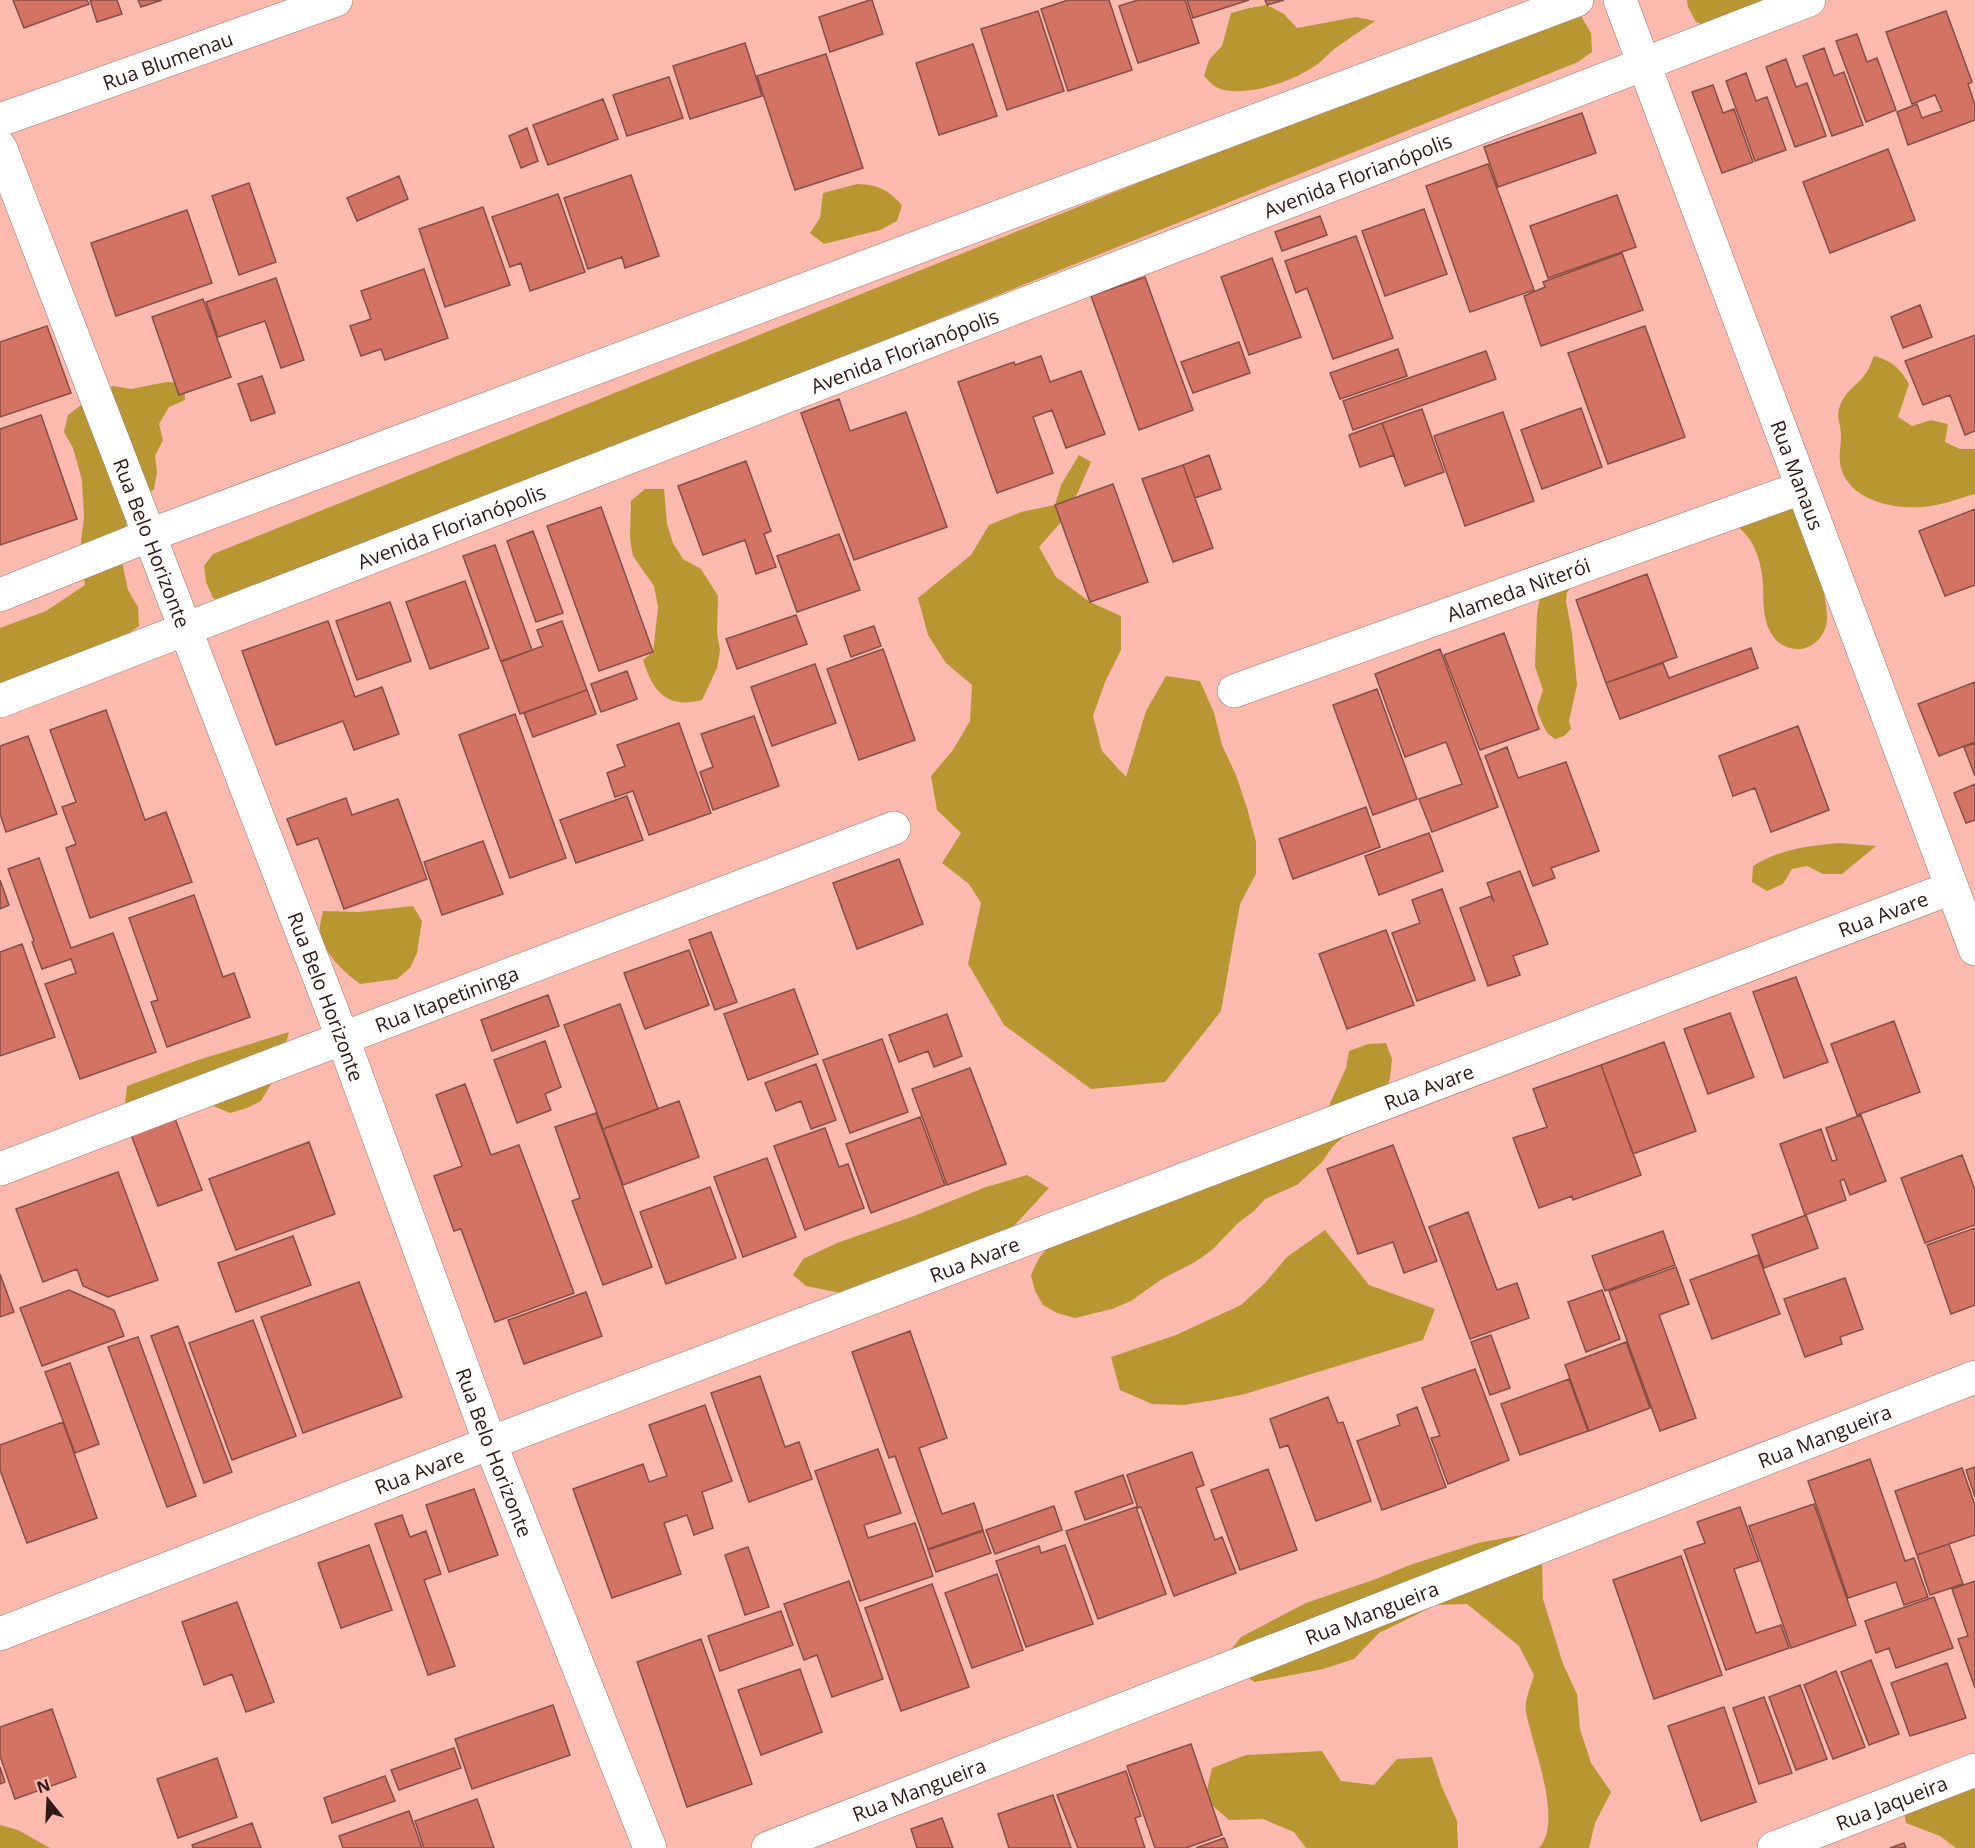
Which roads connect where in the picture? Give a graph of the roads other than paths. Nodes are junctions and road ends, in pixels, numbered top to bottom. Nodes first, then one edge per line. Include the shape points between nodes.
1 (336, 0) edge
2 (1577, 0) edge
3 (1620, 0) edge
4 (1809, 0) edge
5 (1645, 64) junction
6 (0, 120) edge
7 (0, 147) edge
8 (1801, 488) junction
9 (150, 536) junction
10 (0, 594) edge
11 (187, 630) junction
12 (1234, 692) dead end
13 (0, 701) edge
14 (894, 828) dead end
15 (1951, 888) junction
16 (1975, 949) edge
17 (343, 1039) junction
18 (0, 1169) edge
19 (1975, 1377) edge
20 (490, 1443) junction
21 (0, 1634) edge
22 (1975, 1770) edge
23 (651, 1848) edge
24 (768, 1848) edge
25 (1774, 1848) edge

1 - 6 street, Rua Blumenau
2 - 9 street
3 - 5 street, Rua Manaus
4 - 5 street, Avenida Florianópolis
5 - 8 street, Rua Manaus
5 - 11 street, Avenida Florianópolis
7 - 9 street, Rua Belo Horizonte
8 - 12 street, Alameda Niterói
8 - 15 street, Rua Manaus
9 - 10 street
9 - 11 street, Rua Belo Horizonte
11 - 13 street, Avenida Florianópolis
11 - 17 street, Rua Belo Horizonte
14 - 17 street, Rua Itapetininga
15 - 16 street, Rua Manaus
15 - 20 street, Rua Avare
17 - 18 street, Rua Itapetininga
17 - 20 street, Rua Belo Horizonte
19 - 24 street, Rua Mangueira
20 - 21 street, Rua Avare
20 - 23 street, Rua Belo Horizonte
22 - 25 street, Rua Jaqueira

